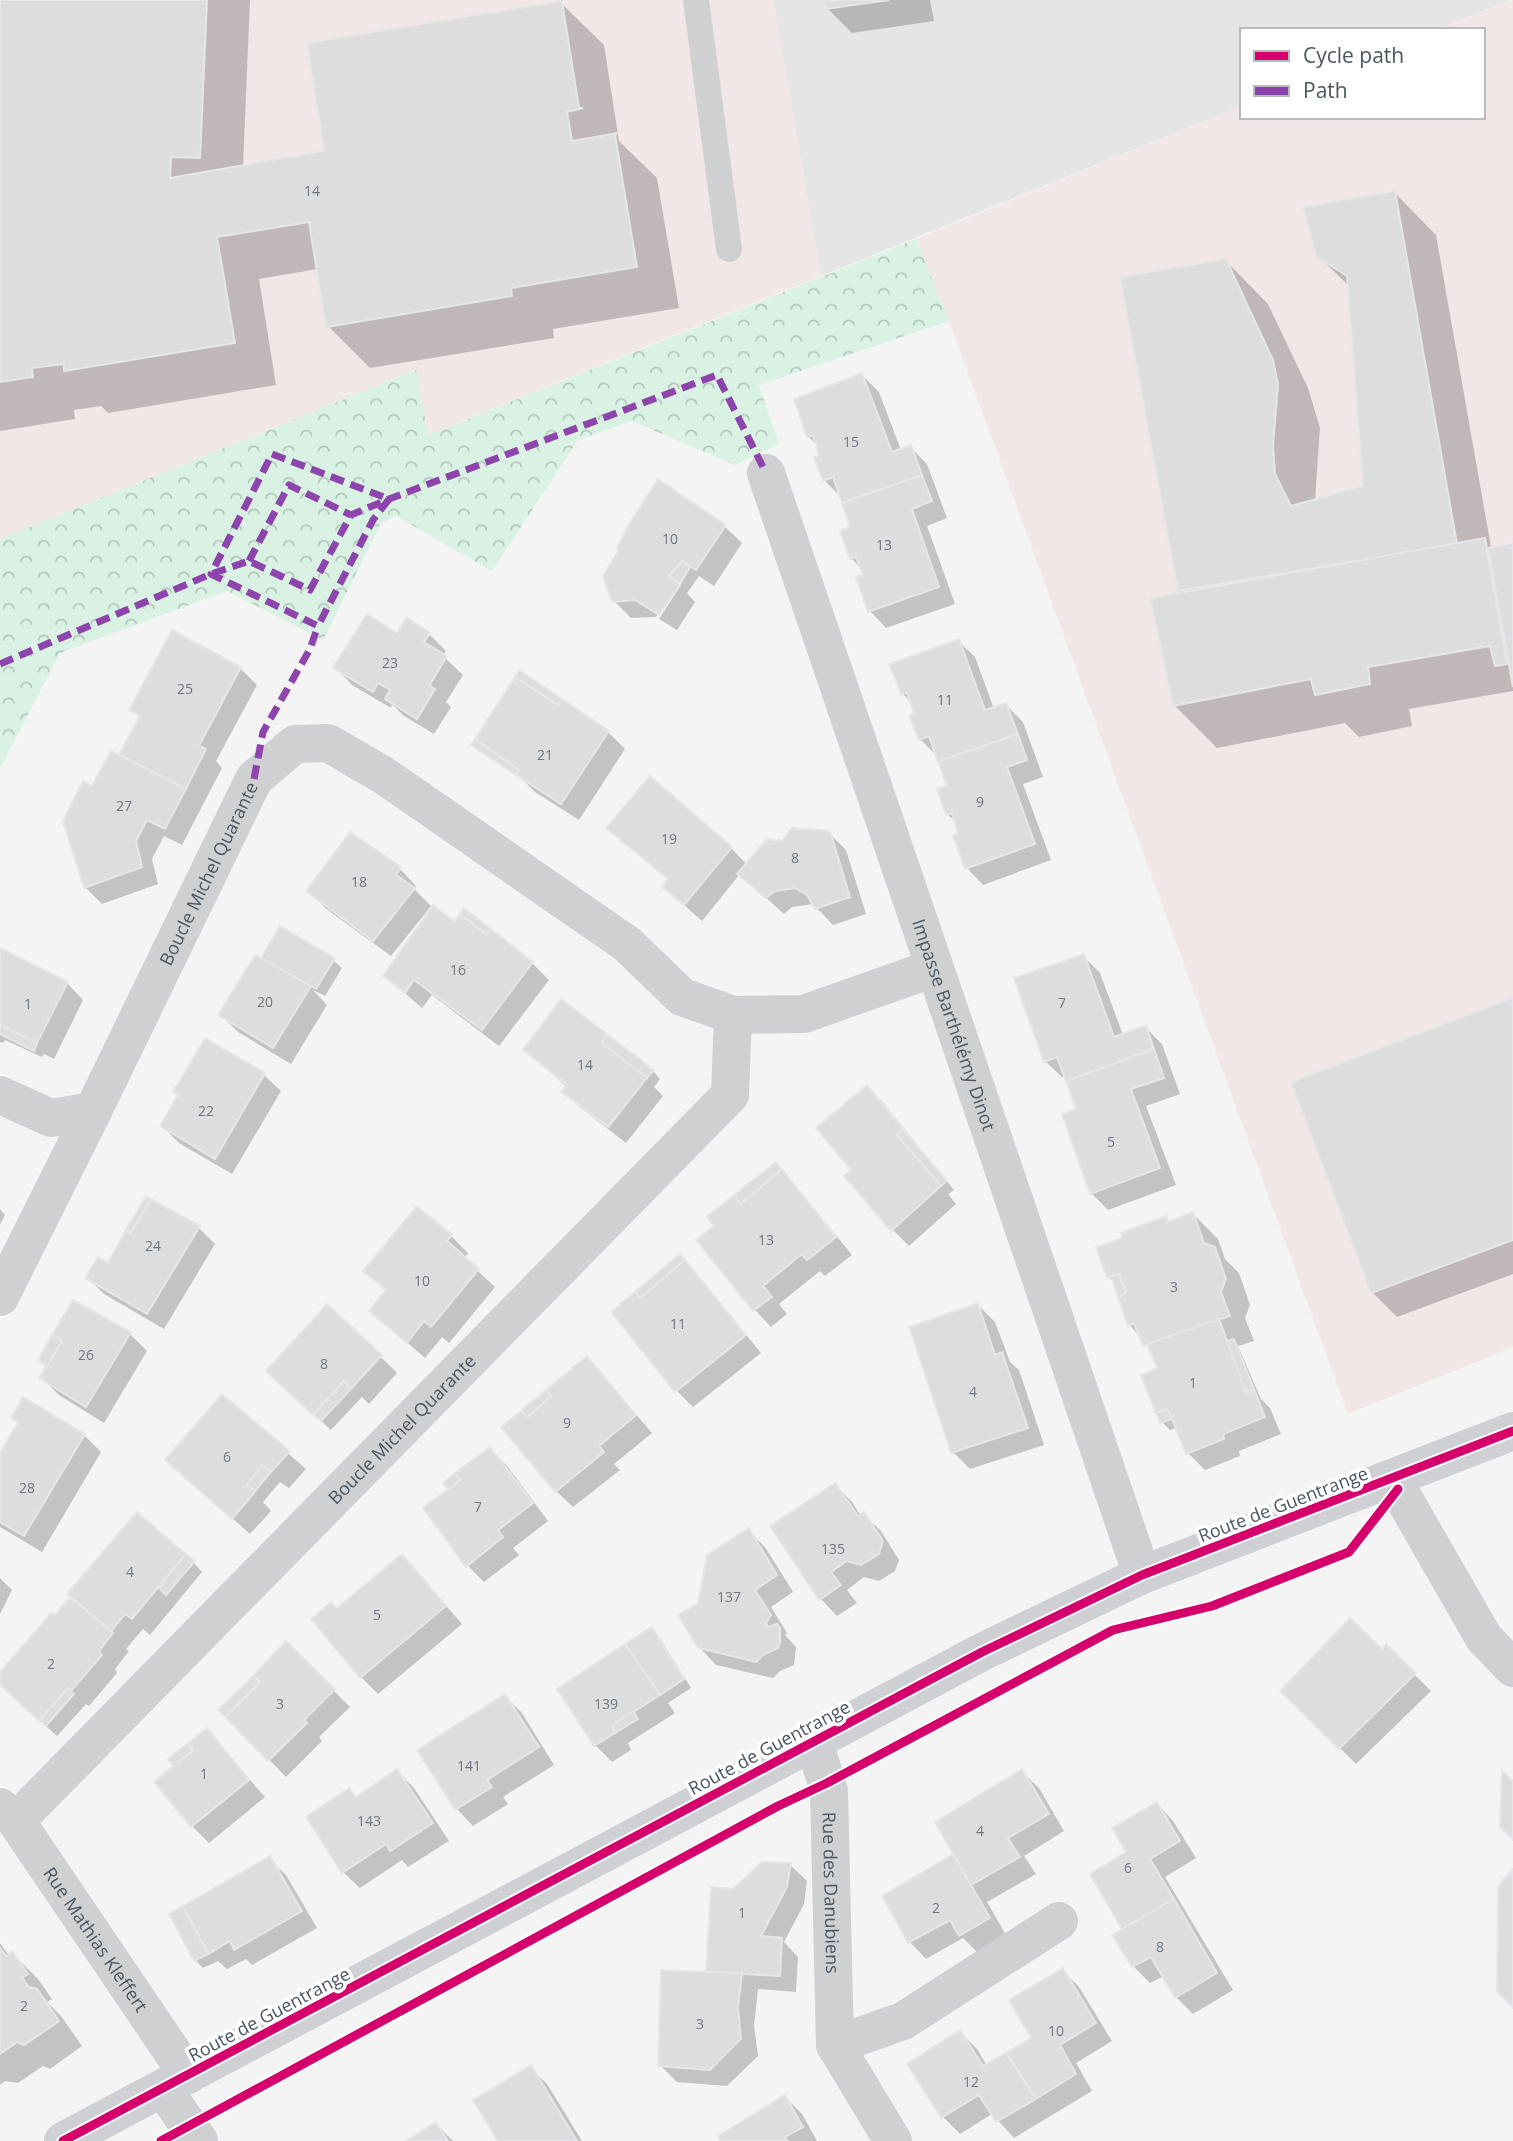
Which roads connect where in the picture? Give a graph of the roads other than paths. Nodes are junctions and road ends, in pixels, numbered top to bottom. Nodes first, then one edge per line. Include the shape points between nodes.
1 (696, 0) edge
2 (729, 249) dead end
3 (766, 473) dead end
4 (934, 968) junction
5 (733, 1015) junction
6 (0, 1095) edge
7 (93, 1111) junction
8 (0, 1297) edge
9 (1513, 1431) edge
10 (1392, 1478) junction
11 (1142, 1575) junction
12 (1513, 1668) edge
13 (814, 1741) junction
14 (8, 1814) edge
15 (1059, 1921) dead end
16 (835, 2045) junction
17 (176, 2082) junction
18 (63, 2141) edge
19 (199, 2141) edge
20 (893, 2141) edge

1 - 2 lane
3 - 4 street, Impasse Barthélémy Dinot
4 - 5 street, Boucle Michel Quarante via 804,1014
4 - 11 street, Impasse Barthélémy Dinot
5 - 7 street, Boucle Michel Quarante via 682,997 627,944 383,775 328,743 295,744 254,779
5 - 14 street, Boucle Michel Quarante via 730,1095
6 - 7 street via 51,1118
7 - 8 street, Boucle Michel Quarante
9 - 10 street, Route de Guentrange
10 - 11 street, Route de Guentrange
10 - 12 street via 1484,1638
11 - 13 street, Route de Guentrange
13 - 16 street, Rue des Danubiens via 829,1791
13 - 17 street, Route de Guentrange
14 - 17 street, Rue Mathias Kleffert
15 - 16 street via 903,2021
16 - 20 street, Rue des Danubiens
17 - 18 street, Route de Guentrange
17 - 19 street

